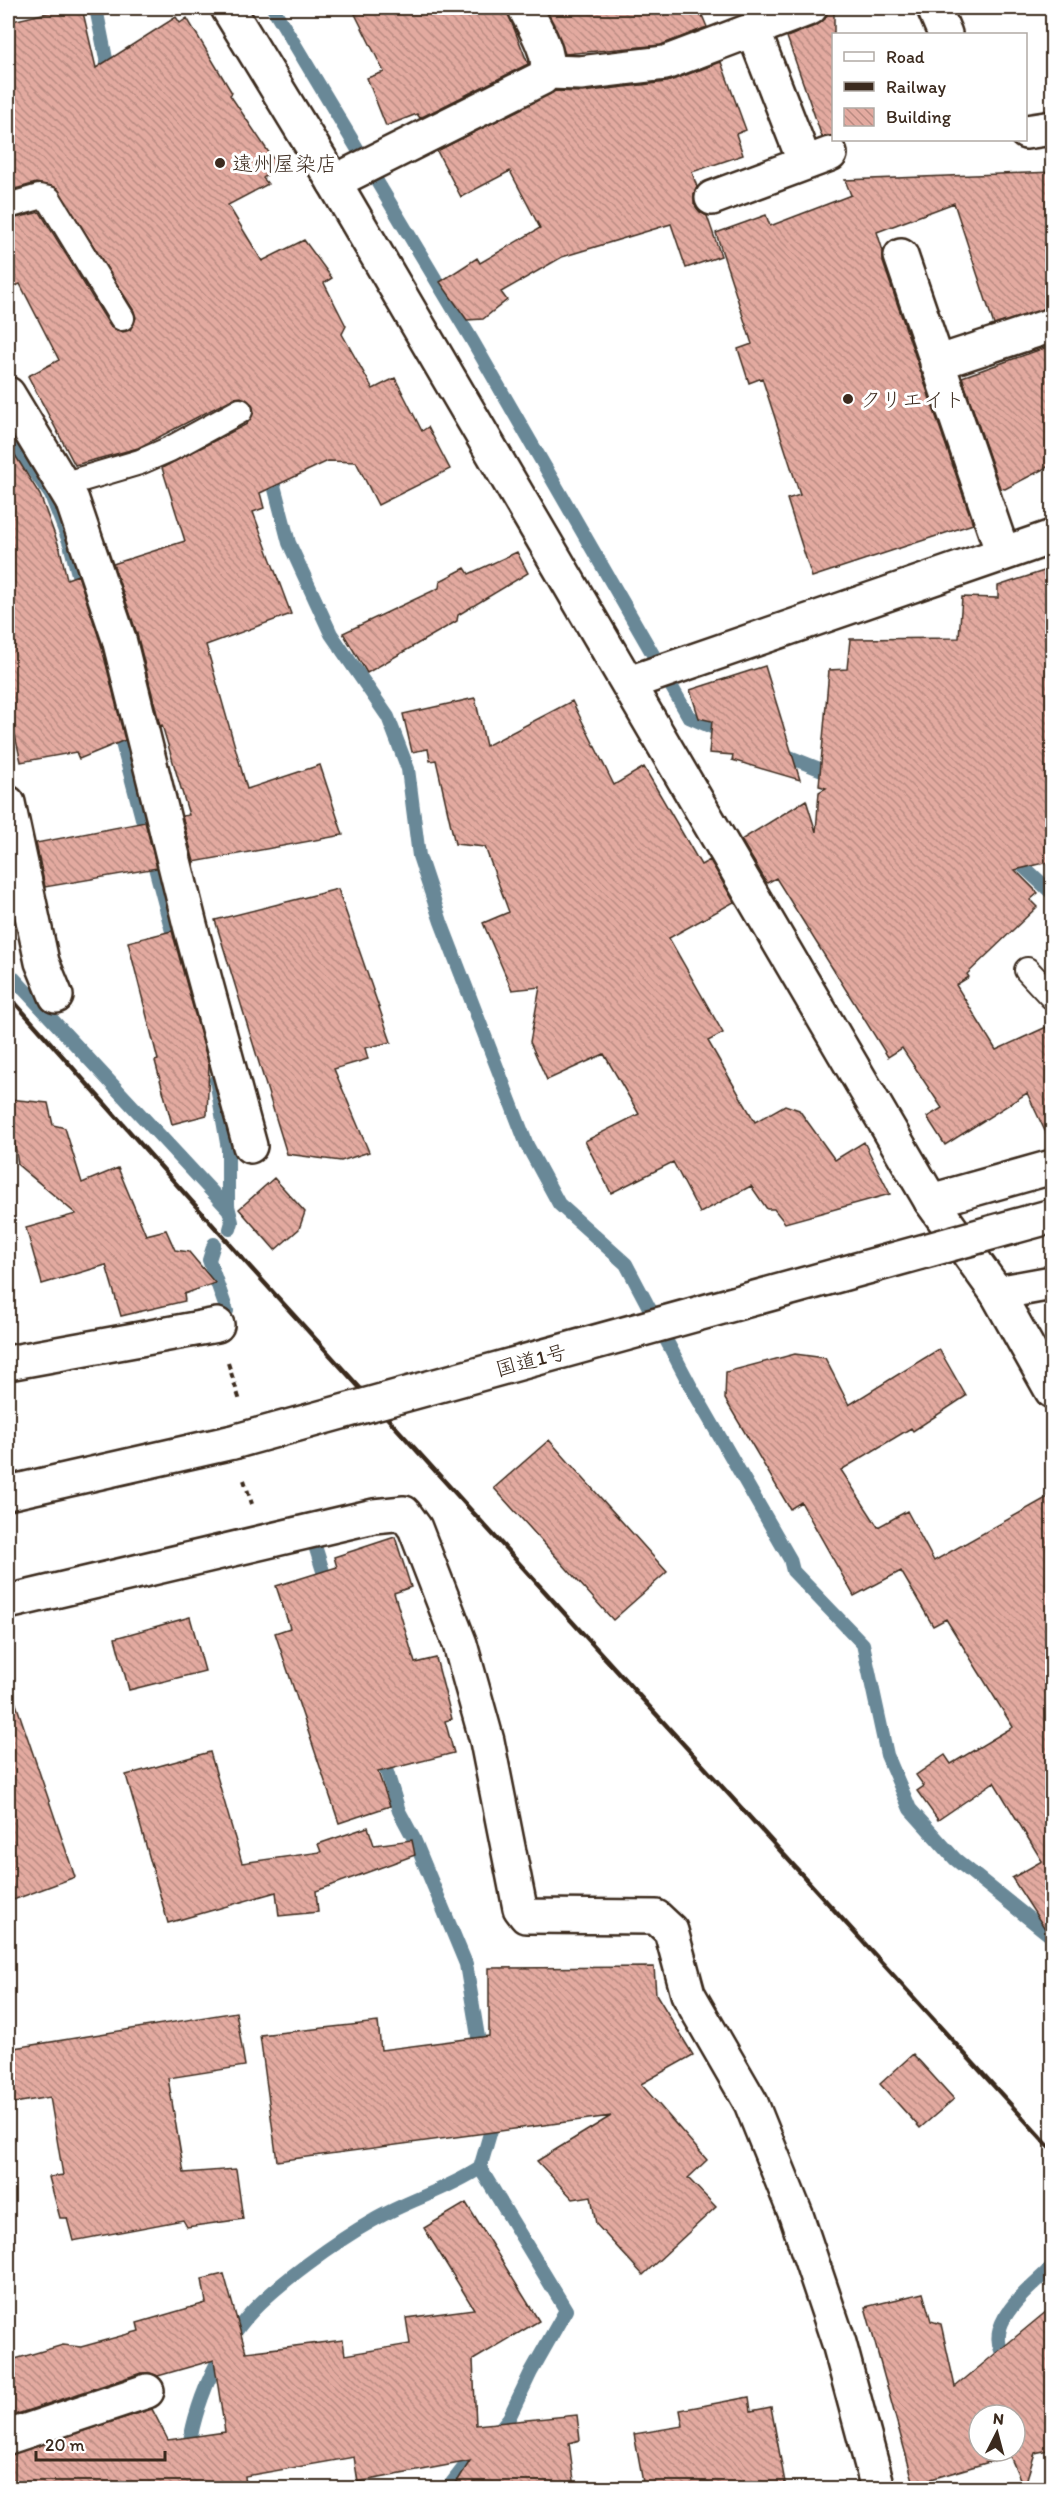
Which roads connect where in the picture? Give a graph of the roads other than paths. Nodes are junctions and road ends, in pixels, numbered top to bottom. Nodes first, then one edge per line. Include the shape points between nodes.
1 (228, 8) edge
2 (525, 8) edge
3 (810, 8) edge
4 (934, 8) edge
5 (753, 30) junction
6 (945, 33) edge
7 (547, 72) junction
8 (1053, 128) edge
9 (1027, 132) edge
10 (334, 183) junction
11 (712, 198) dead end
12 (8, 206) edge
13 (901, 256) dead end
14 (122, 318) dead end
15 (1053, 325) edge
16 (938, 363) junction
17 (8, 394) edge
18 (240, 411) dead end
19 (62, 485) junction
20 (1053, 537) edge
21 (1003, 554) junction
22 (629, 683) junction
23 (8, 803) edge
24 (1027, 970) dead end
25 (56, 996) dead end
26 (1053, 997) edge
27 (250, 1146) dead end
28 (1053, 1167) edge
29 (931, 1201) junction
30 (1053, 1216) edge
31 (1053, 1283) edge
32 (997, 1293) junction
33 (217, 1325) road end
34 (8, 1363) edge
35 (1053, 1391) edge
36 (8, 1493) edge
37 (8, 1602) edge
38 (147, 2391) dead end
39 (8, 2436) edge
40 (878, 2488) edge

1 - 10 main road
2 - 7 main road via 548,60
3 - 5 main road
4 - 6 main road
5 - 7 main road via 652,66 580,74
5 - 11 main road via 817,159
7 - 10 main road via 542,78
8 - 9 main road
10 - 22 main road
12 - 14 lane via 39,197 49,199
13 - 16 main road
15 - 16 main road
16 - 21 main road
17 - 19 main road
18 - 19 lane via 140,462
19 - 27 main road via 72,500 119,639
20 - 21 main road
21 - 22 main road
22 - 29 main road
23 - 25 main road via 42,962
24 - 26 lane
28 - 29 main road
29 - 32 main road
30 - 36 main road, 国道1号, bridge via 242,1439
31 - 32 main road
32 - 35 main road
33 - 34 main road
37 - 40 main road via 374,1516 404,1513 415,1528 460,1644 487,1741 520,1908 526,1916 656,1917 671,1930 688,1994 751,2103 796,2215 839,2343
38 - 39 main road

